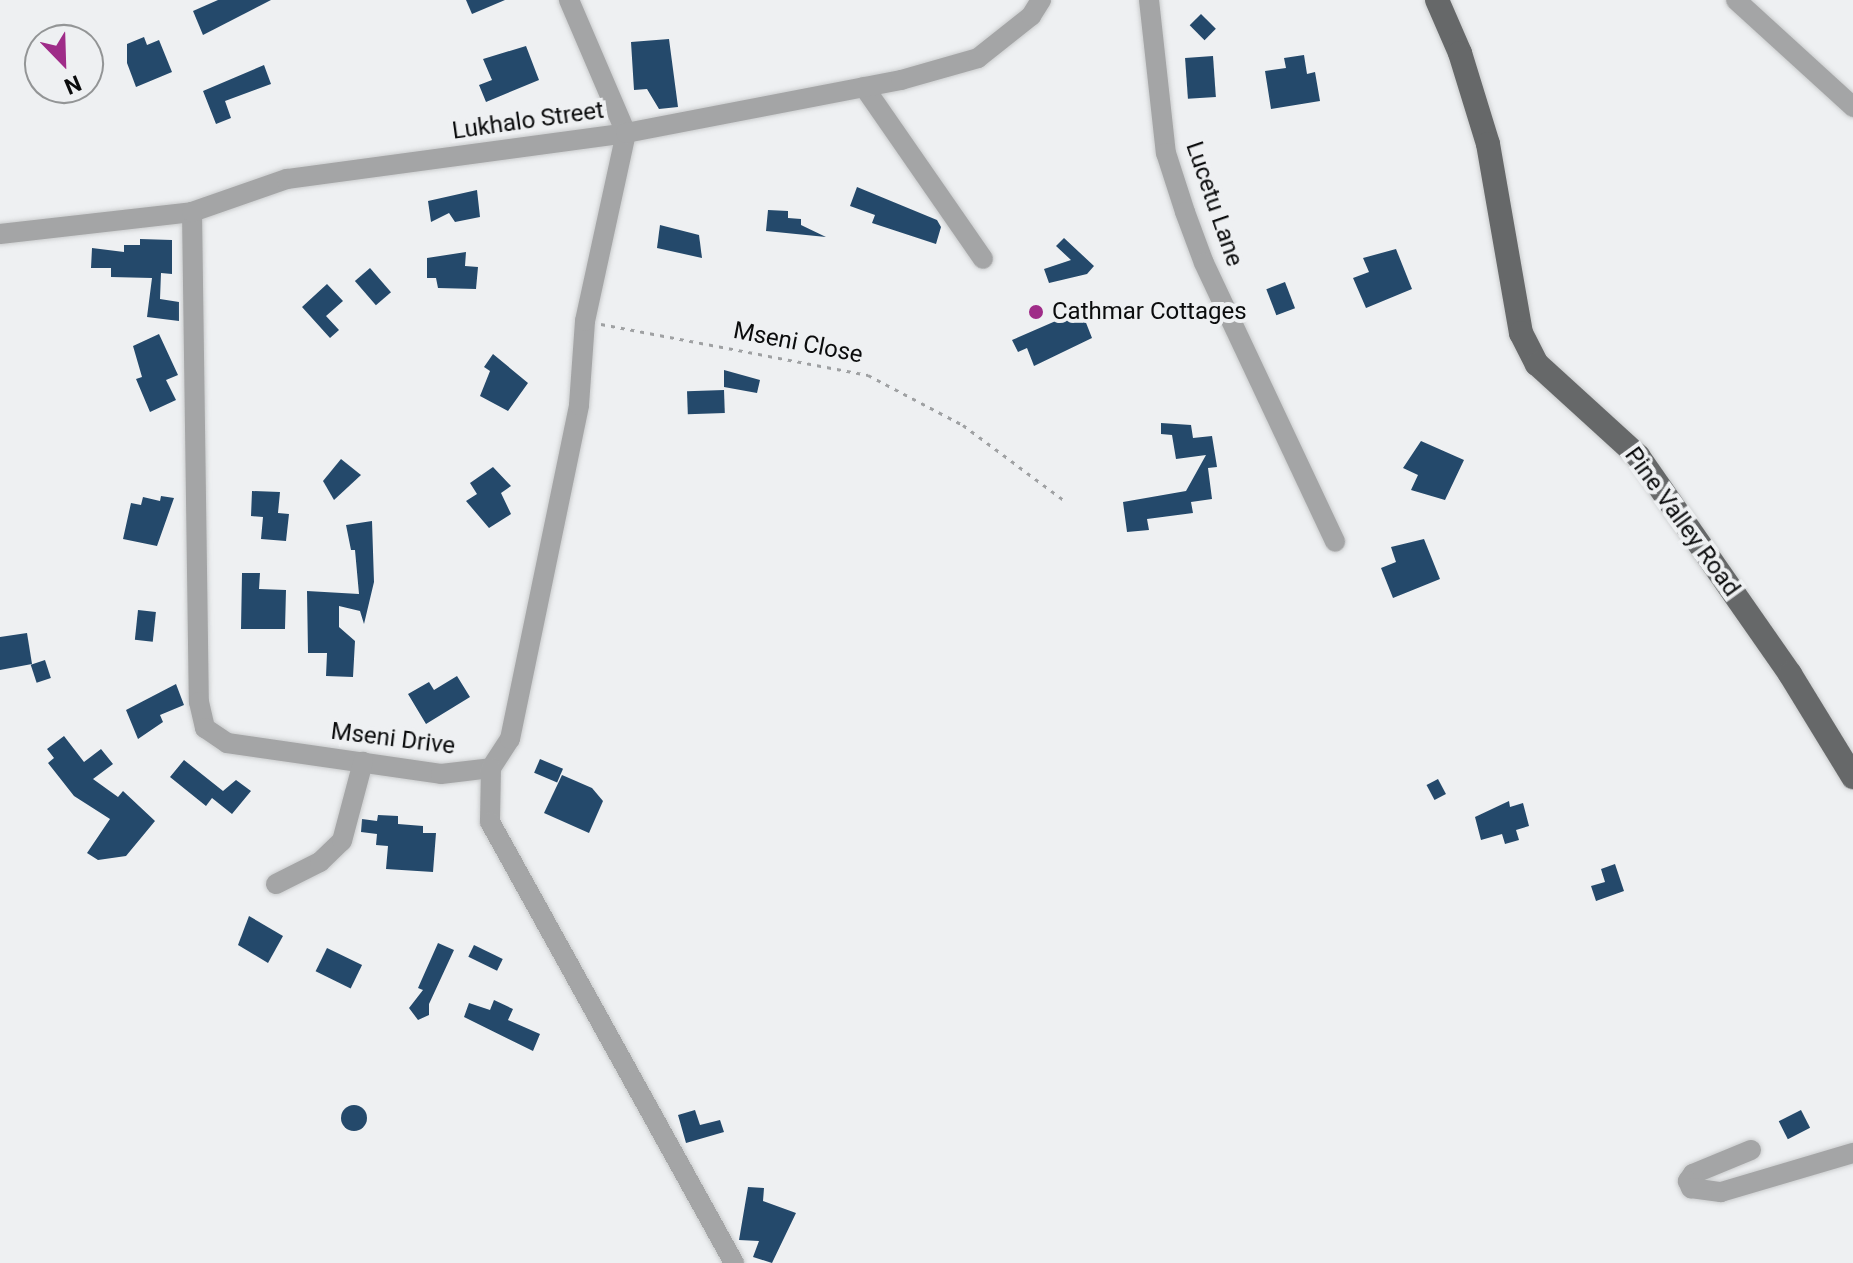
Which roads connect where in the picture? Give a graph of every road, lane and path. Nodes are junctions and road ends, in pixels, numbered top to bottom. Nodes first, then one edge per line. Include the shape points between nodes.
1 (569, 0) edge
2 (1041, 0) edge
3 (1149, 0) edge
4 (1437, 0) edge
5 (1736, 0) edge
6 (864, 87) junction
7 (1853, 107) edge
8 (626, 133) junction
9 (192, 212) junction
10 (0, 234) edge
11 (983, 259) dead end
12 (585, 321) junction
13 (1065, 501) dead end
14 (1335, 542) dead end
15 (363, 762) junction
16 (491, 768) junction
17 (1853, 777) edge
18 (276, 884) dead end
19 (1751, 1150) dead end
20 (1853, 1153) edge
21 (734, 1263) edge

1 - 8 street
2 - 6 street, Lukhalo Street via 1031,16 978,58
3 - 14 street, Lucetu Lane via 1166,153 1185,212
4 - 17 main road, Pine Valley Road via 1488,144 1521,333 1532,354 1556,385 1638,456 1790,674
5 - 7 street
6 - 8 street, Lukhalo Street
6 - 11 street
8 - 9 street, Lukhalo Street via 287,179
8 - 12 street
9 - 10 street, Lukhalo Street
9 - 15 street, Mseni Drive via 199,702 205,728 227,743
12 - 13 path, Mseni Close via 868,375 963,425
12 - 16 street via 579,405 510,739
15 - 16 street, Mseni Drive via 441,774
15 - 18 street via 342,841 320,862
16 - 21 street via 490,822
19 - 20 street via 1688,1181 1691,1188 1721,1192

